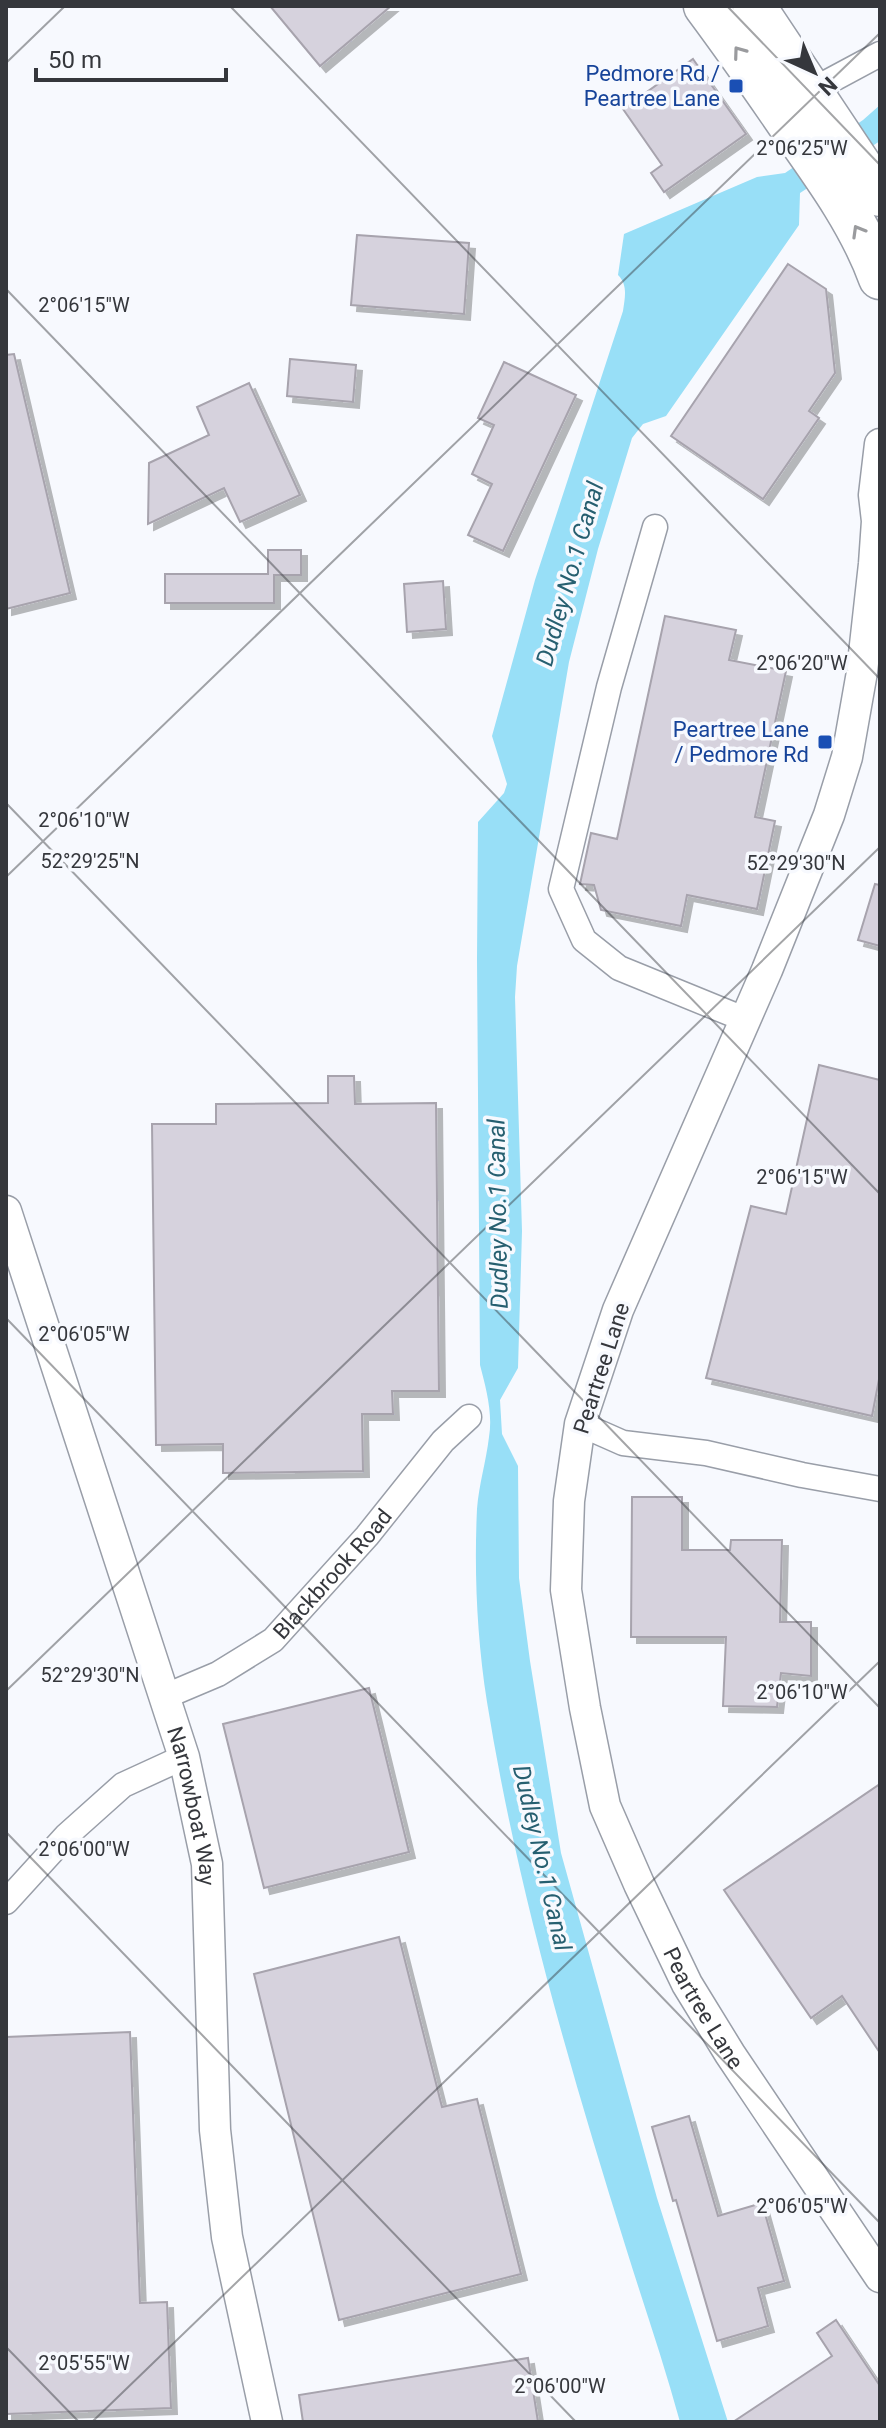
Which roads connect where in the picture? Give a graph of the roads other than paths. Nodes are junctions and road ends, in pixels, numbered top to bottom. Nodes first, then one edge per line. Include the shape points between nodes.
1 (705, 6) edge
2 (754, 6) edge
3 (880, 54) edge
4 (811, 114) junction
5 (857, 182) edge
6 (880, 278) edge
7 (880, 444) edge
8 (878, 518) edge
9 (655, 527) dead end
10 (744, 1019) junction
11 (6, 1211) edge
12 (469, 1417) dead end
13 (580, 1424) junction
14 (880, 1489) edge
15 (166, 1696) junction
16 (184, 1757) junction
17 (6, 1902) edge
18 (880, 2277) edge
19 (267, 2422) edge

4 -> 1 highway
2 - 4 highway
3 - 4 street
4 - 5 highway
6 -> 5 highway
7 - 8 street, Peartree Lane via 874,495
8 - 10 street, Peartree Lane via 847,757 829,815
9 - 10 street via 609,687 561,889 584,940 619,968
10 - 13 street, Peartree Lane via 618,1310
11 - 15 street, Narrowboat Way
12 - 15 street, Blackbrook Road via 273,1640 218,1674
13 - 14 street via 623,1443 706,1453
13 - 18 street, Peartree Lane via 569,1501 566,1590 605,1806 687,1984
15 - 16 street, Narrowboat Way
16 - 17 street via 123,1785 66,1836
16 - 19 street, Narrowboat Way via 207,1864 215,2130 227,2237

